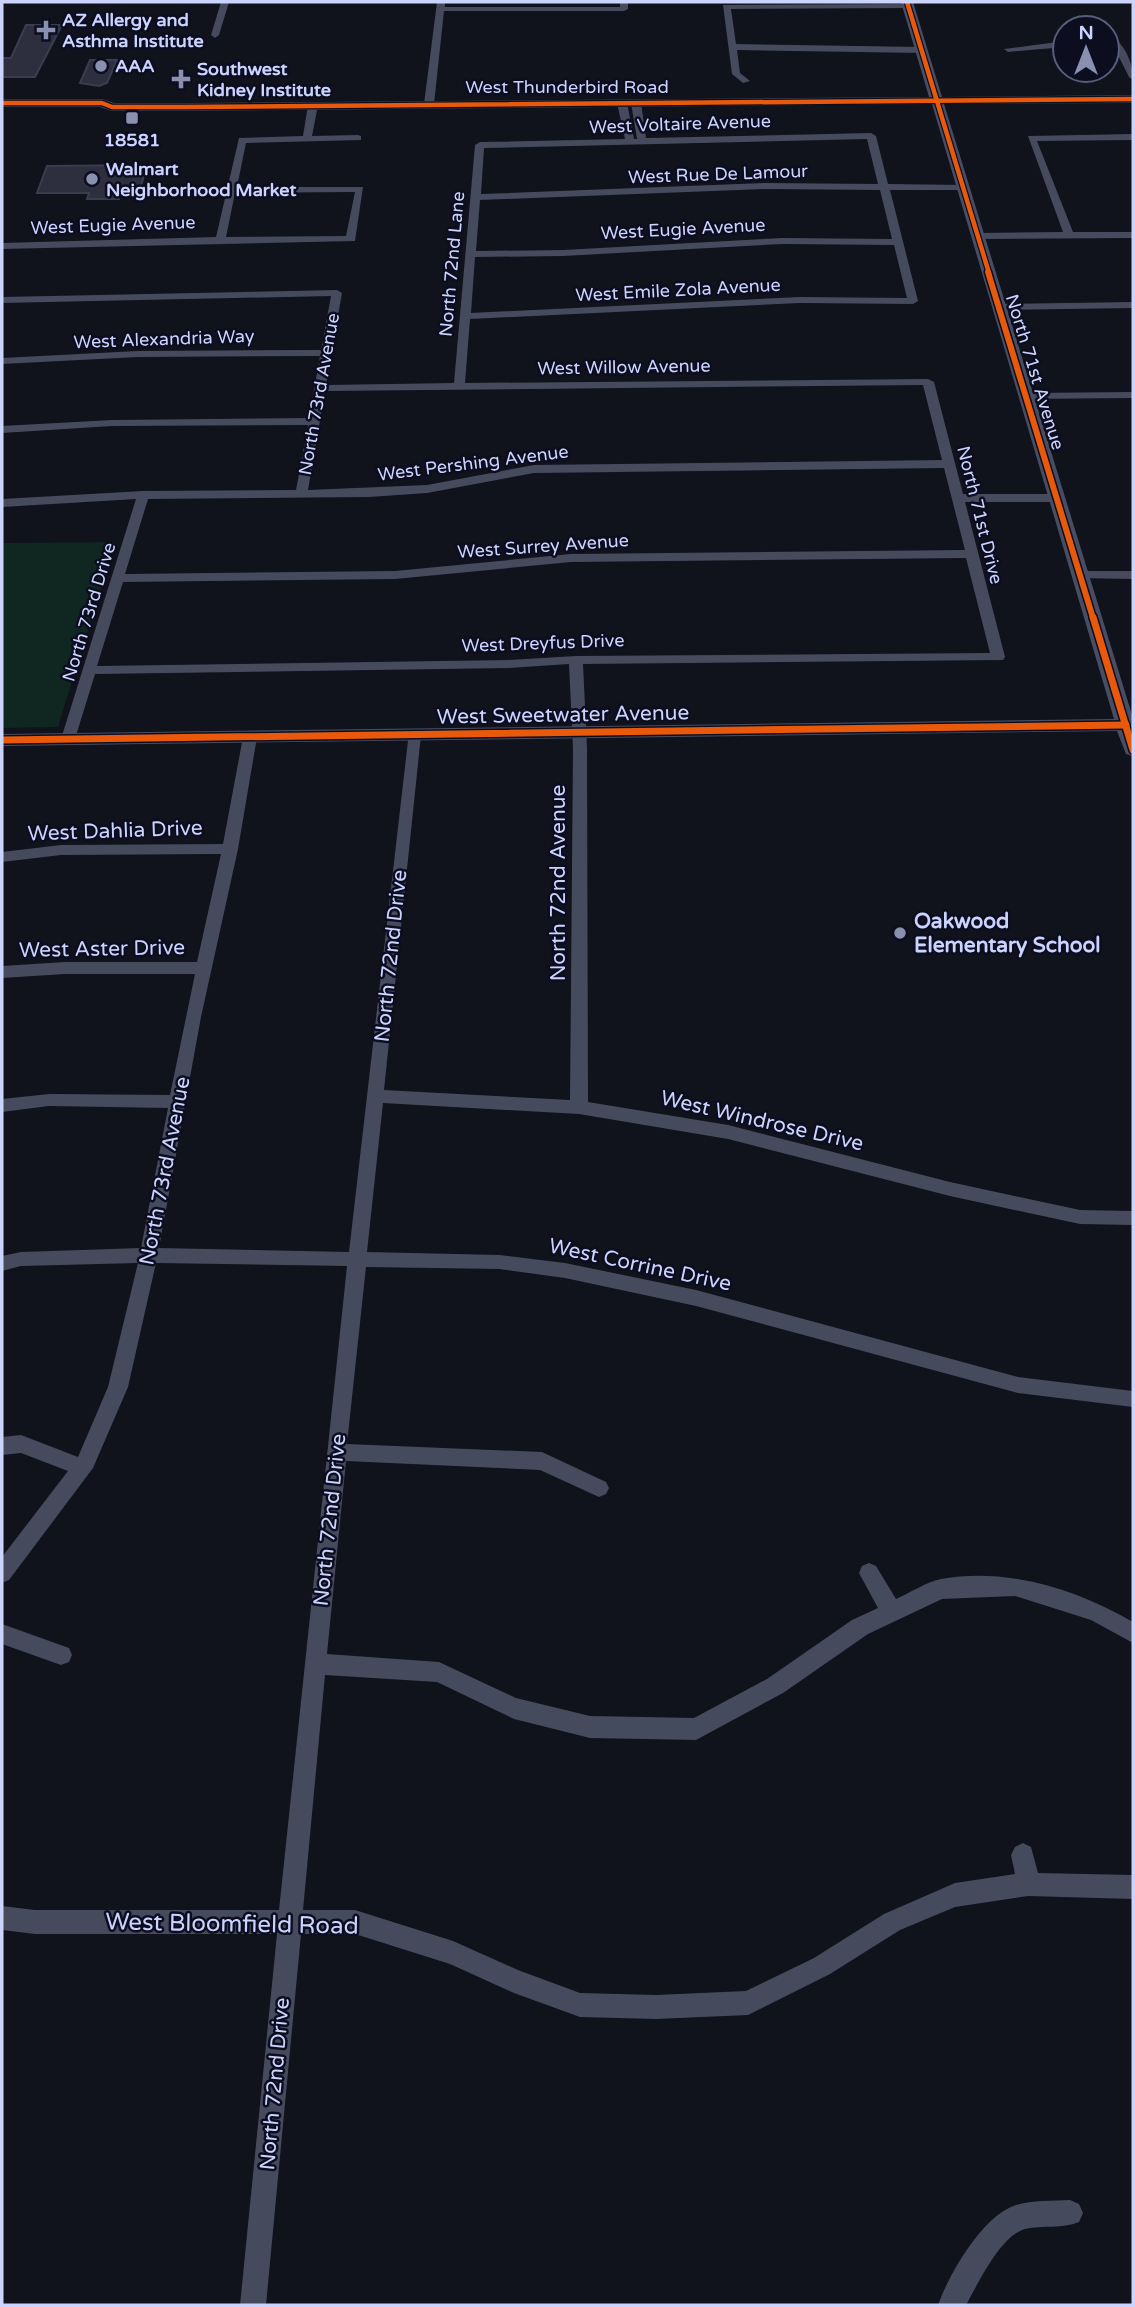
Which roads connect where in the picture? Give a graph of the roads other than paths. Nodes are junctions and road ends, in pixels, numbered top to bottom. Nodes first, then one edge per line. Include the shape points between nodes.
1 (225, 2) edge
2 (624, 5) edge
3 (441, 6) edge
4 (908, 6) edge
5 (215, 35) dead end
6 (1051, 45) edge
7 (732, 47) junction
8 (921, 48) junction
9 (1008, 48) dead end
10 (1121, 53) edge
11 (1133, 78) edge
12 (746, 81) dead end
13 (1133, 99) edge
14 (936, 100) junction
15 (2, 103) edge
16 (629, 103) junction
17 (429, 104) junction
18 (313, 105) junction
19 (112, 107) junction
20 (2, 112) edge
21 (1133, 137) edge
22 (358, 138) dead end
23 (307, 139) junction
24 (642, 140) junction
25 (630, 141) junction
26 (487, 143) joint
27 (884, 186) junction
28 (962, 187) junction
29 (232, 190) junction
30 (475, 197) junction
31 (1133, 234) edge
32 (1069, 235) junction
33 (977, 236) junction
34 (220, 240) junction
35 (897, 242) junction
36 (2, 246) edge
37 (470, 254) junction
38 (2, 300) edge
39 (1133, 305) edge
40 (999, 307) junction
41 (465, 316) junction
42 (327, 353) junction
43 (2, 361) edge
44 (928, 382) joint
45 (459, 386) junction
46 (320, 388) junction
47 (1133, 395) edge
48 (1026, 396) junction
49 (314, 421) junction
50 (2, 429) edge
51 (949, 464) junction
52 (302, 494) junction
53 (143, 495) junction
54 (957, 498) junction
55 (1056, 498) junction
56 (2, 503) edge
57 (972, 554) junction
58 (1080, 575) junction
59 (1133, 575) edge
60 (117, 578) junction
61 (998, 657) joint
62 (576, 660) junction
63 (89, 670) junction
64 (1126, 725) junction
65 (580, 733) junction
66 (414, 735) junction
67 (250, 737) junction
68 (68, 739) junction
69 (2, 740) edge
70 (1133, 750) edge
71 (230, 849) junction
72 (2, 857) edge
73 (203, 968) junction
74 (2, 972) edge
75 (376, 1096) junction
76 (179, 1102) junction
77 (2, 1105) edge
78 (579, 1107) junction
79 (1133, 1217) edge
80 (149, 1255) junction
81 (358, 1259) junction
82 (2, 1263) edge
83 (1133, 1399) edge
84 (2, 1447) edge
85 (337, 1452) junction
86 (83, 1468) junction
87 (599, 1488) dead end
88 (2, 1573) edge
89 (869, 1573) dead end
90 (891, 1612) junction
91 (1133, 1633) edge
92 (2, 1634) edge
93 (61, 1655) dead end
94 (317, 1664) junction
95 (1023, 1855) dead end
96 (1028, 1884) junction
97 (1133, 1887) edge
98 (2, 1917) edge
99 (290, 1922) junction
100 (1070, 2213) dead end
101 (253, 2305) edge
102 (951, 2305) edge

1 - 5 street
2 - 3 street
3 - 17 street
4 - 7 street via 726,7
4 - 8 street, North 71st Avenue
6 - 9 street
7 - 8 street
7 - 12 street via 736,74
8 - 14 street, North 71st Avenue
10 - 11 street
13 - 14 street, West Thunderbird Road
14 - 16 street, West Thunderbird Road
14 - 28 street, North 71st Avenue
15 - 19 street, West Thunderbird Road via 102,103
16 - 17 street, West Thunderbird Road
16 - 24 street
16 - 25 street
17 - 18 street, West Thunderbird Road
18 - 19 street, West Thunderbird Road
18 - 23 street
19 - 20 street, West Thunderbird Road
21 - 32 street via 1031,138
22 - 23 street
23 - 29 street via 242,139
24 - 25 street, West Voltaire Avenue
24 - 27 street, West Voltaire Avenue via 871,136
25 - 26 street, West Voltaire Avenue
26 - 30 street, North 72nd Lane
27 - 28 street, West Rue De Lamour
27 - 30 street, West Rue De Lamour
27 - 35 street
28 - 33 street, North 71st Avenue
29 - 34 street
29 - 34 street, West Eugie Avenue via 360,189 351,239
30 - 37 street, North 72nd Lane
31 - 32 street
32 - 33 street
33 - 40 street, North 71st Avenue
34 - 36 street, West Eugie Avenue
35 - 37 street, West Eugie Avenue via 782,241
35 - 41 street, West Emile Zola Avenue via 913,301 894,306 800,300
37 - 41 street, North 72nd Lane
38 - 42 street, North 73rd Avenue via 337,293
39 - 40 street
40 - 48 street, North 71st Avenue
41 - 45 street, North 72nd Lane
42 - 43 street, West Alexandria Way via 138,354
42 - 46 street, North 73rd Avenue
44 - 45 street, West Willow Avenue
44 - 51 street, North 71st Drive
45 - 46 street, West Willow Avenue
46 - 49 street, North 73rd Avenue
47 - 48 street
48 - 55 street, North 71st Avenue
49 - 50 street
49 - 52 street, North 73rd Avenue
51 - 52 street, West Pershing Avenue via 534,468 427,489
51 - 54 street, North 71st Drive
52 - 53 street, West Pershing Avenue
53 - 56 street, West Pershing Avenue
53 - 60 street, North 73rd Drive
54 - 55 street
54 - 57 street, North 71st Drive
55 - 58 street, North 71st Avenue
57 - 60 street, West Surrey Avenue via 571,558 383,575
57 - 61 street, North 71st Drive
58 - 59 street
58 - 64 street, North 71st Avenue
60 - 63 street, North 73rd Drive
61 - 62 street, West Dreyfus Drive
62 - 63 street, West Dreyfus Drive
62 - 65 street, North 72nd Avenue
63 - 68 street, North 73rd Drive
64 - 65 street, West Sweetwater Avenue
64 - 70 street, North 71st Avenue
65 - 66 street, West Sweetwater Avenue
65 - 78 street, North 72nd Avenue
66 - 67 street, West Sweetwater Avenue
66 - 75 street, North 72nd Drive
67 - 68 street, West Sweetwater Avenue
67 - 71 street, North 73rd Avenue
68 - 69 street, West Sweetwater Avenue
71 - 72 street, West Dahlia Drive via 61,850
71 - 73 street, North 73rd Avenue
73 - 74 street, West Aster Drive
73 - 76 street, North 73rd Avenue
75 - 78 street, West Windrose Drive
75 - 81 street, North 72nd Drive
76 - 77 street via 49,1100
76 - 80 street, North 73rd Avenue
78 - 79 street, West Windrose Drive via 728,1132 1080,1217
80 - 81 street, West Corrine Drive
80 - 82 street, West Corrine Drive
80 - 86 street, North 73rd Avenue via 118,1387
81 - 83 street, West Corrine Drive via 499,1262 576,1271 1018,1385
81 - 85 street, North 72nd Drive
84 - 86 street via 21,1444
85 - 87 street via 542,1461
85 - 94 street, North 72nd Drive
86 - 88 street, North 73rd Avenue
89 - 90 street
90 - 91 street via 940,1589 1015,1586 1097,1612
90 - 94 street via 860,1627 775,1686 696,1729 590,1727 514,1709 439,1672
92 - 93 street
94 - 99 street, North 72nd Drive
95 - 96 street
96 - 97 street, West Bloomfield Road
96 - 99 street, West Bloomfield Road via 955,1895 892,1922 822,1966 748,2003 580,2005 453,1953 355,1922
98 - 99 street, West Bloomfield Road via 35,1922
99 - 101 street, North 72nd Drive
100 - 102 street via 1018,2217 986,2244

